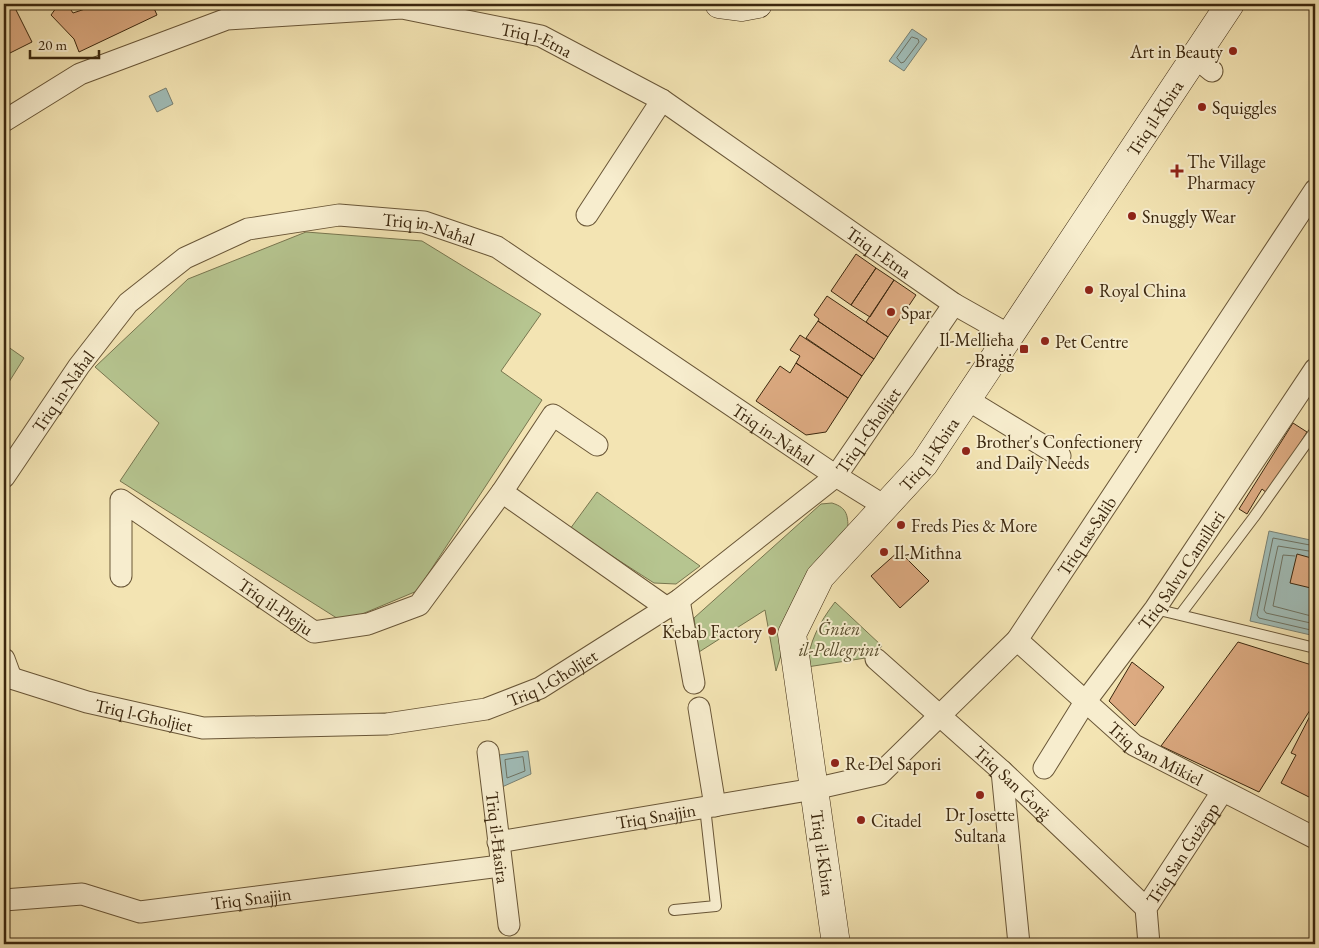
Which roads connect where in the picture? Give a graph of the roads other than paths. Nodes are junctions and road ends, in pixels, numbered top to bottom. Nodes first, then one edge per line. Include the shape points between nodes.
1 (719, 4) edge
2 (758, 4) edge
3 (1230, 4) edge
4 (662, 100) junction
5 (4, 121) edge
6 (1315, 190) edge
7 (587, 215) dead end
8 (954, 304) junction
9 (1009, 335) junction
10 (1315, 369) edge
11 (968, 400) junction
12 (1315, 431) edge
13 (597, 445) dead end
14 (1060, 456) dead end
15 (836, 476) junction
16 (4, 477) edge
17 (502, 492) junction
18 (886, 507) junction
19 (121, 576) dead end
20 (673, 604) junction
21 (1155, 609) junction
22 (1180, 615) junction
23 (1017, 640) junction
24 (1315, 648) edge
25 (876, 659) dead end
26 (6, 672) edge
27 (694, 683) dead end
28 (1085, 702) junction
29 (699, 708) dead end
30 (940, 715) junction
31 (488, 752) dead end
32 (1044, 768) dead end
33 (1002, 771) junction
34 (814, 790) junction
35 (1222, 792) junction
36 (710, 807) junction
37 (1315, 838) edge
38 (498, 842) junction
39 (500, 866) junction
40 (4, 900) edge
41 (1146, 908) junction
42 (674, 910) dead end
43 (509, 925) dead end
44 (836, 944) edge
45 (1019, 944) edge
46 (1148, 944) edge

1 - 2 main road via 742,7
3 - 9 main road, Triq il-Kbira via 1204,64
4 - 5 street, Triq l-Etna via 541,36 402,8 227,19 80,74
4 - 7 street
4 - 8 street, Triq l-Etna
6 - 23 street, Triq tas-Salib
8 - 9 street, Triq l-Etna
8 - 15 street, Triq l-Għoljiet
9 - 11 main road, Triq il-Kbira
10 - 21 street, Triq Salvu Camilleri
11 - 14 street
11 - 18 main road, Triq il-Kbira via 924,464
12 - 22 lane
13 - 17 street, Triq il-Plejju via 553,415
15 - 16 street, Triq in-Naħal via 497,247 424,222 339,215 248,229 185,258 128,303 79,366
15 - 18 street, Triq in-Naħal
15 - 20 street, Triq l-Għoljiet
17 - 19 street, Triq il-Plejju via 419,605 368,624 314,632 121,500
17 - 20 street
18 - 34 main road, Triq il-Kbira via 820,577 792,634
20 - 26 street, Triq l-Għoljiet via 540,688 486,710 387,724 203,728 87,702
20 - 27 street
21 - 22 lane
21 - 28 street, Triq Salvu Camilleri
22 - 24 lane
23 - 28 street, Triq San Mikiel
23 - 30 street, Triq tas-Salib
25 - 30 street, Triq San Ġorġ
28 - 32 street, Triq Salvu Camilleri
28 - 35 street, Triq San Mikiel via 1134,745
29 - 36 street
30 - 33 street, Triq San Ġorġ
30 - 34 street, Triq tas-Salib via 880,774
31 - 38 street, Triq il-Ħasira
33 - 41 street, Triq San Ġorġ
33 - 45 street
34 - 36 street, Triq Snajjin
34 - 44 main road, Triq il-Kbira
35 - 37 street, Triq San Mikiel
35 - 41 street, Triq San Ġużepp
36 - 38 street, Triq Snajjin
36 - 42 lane via 716,906
38 - 39 street, Triq il-Ħasira
39 - 40 street, Triq Snajjin via 140,912 82,894
39 - 43 street, Triq il-Ħasira
41 - 46 street, Triq San Ġużepp

